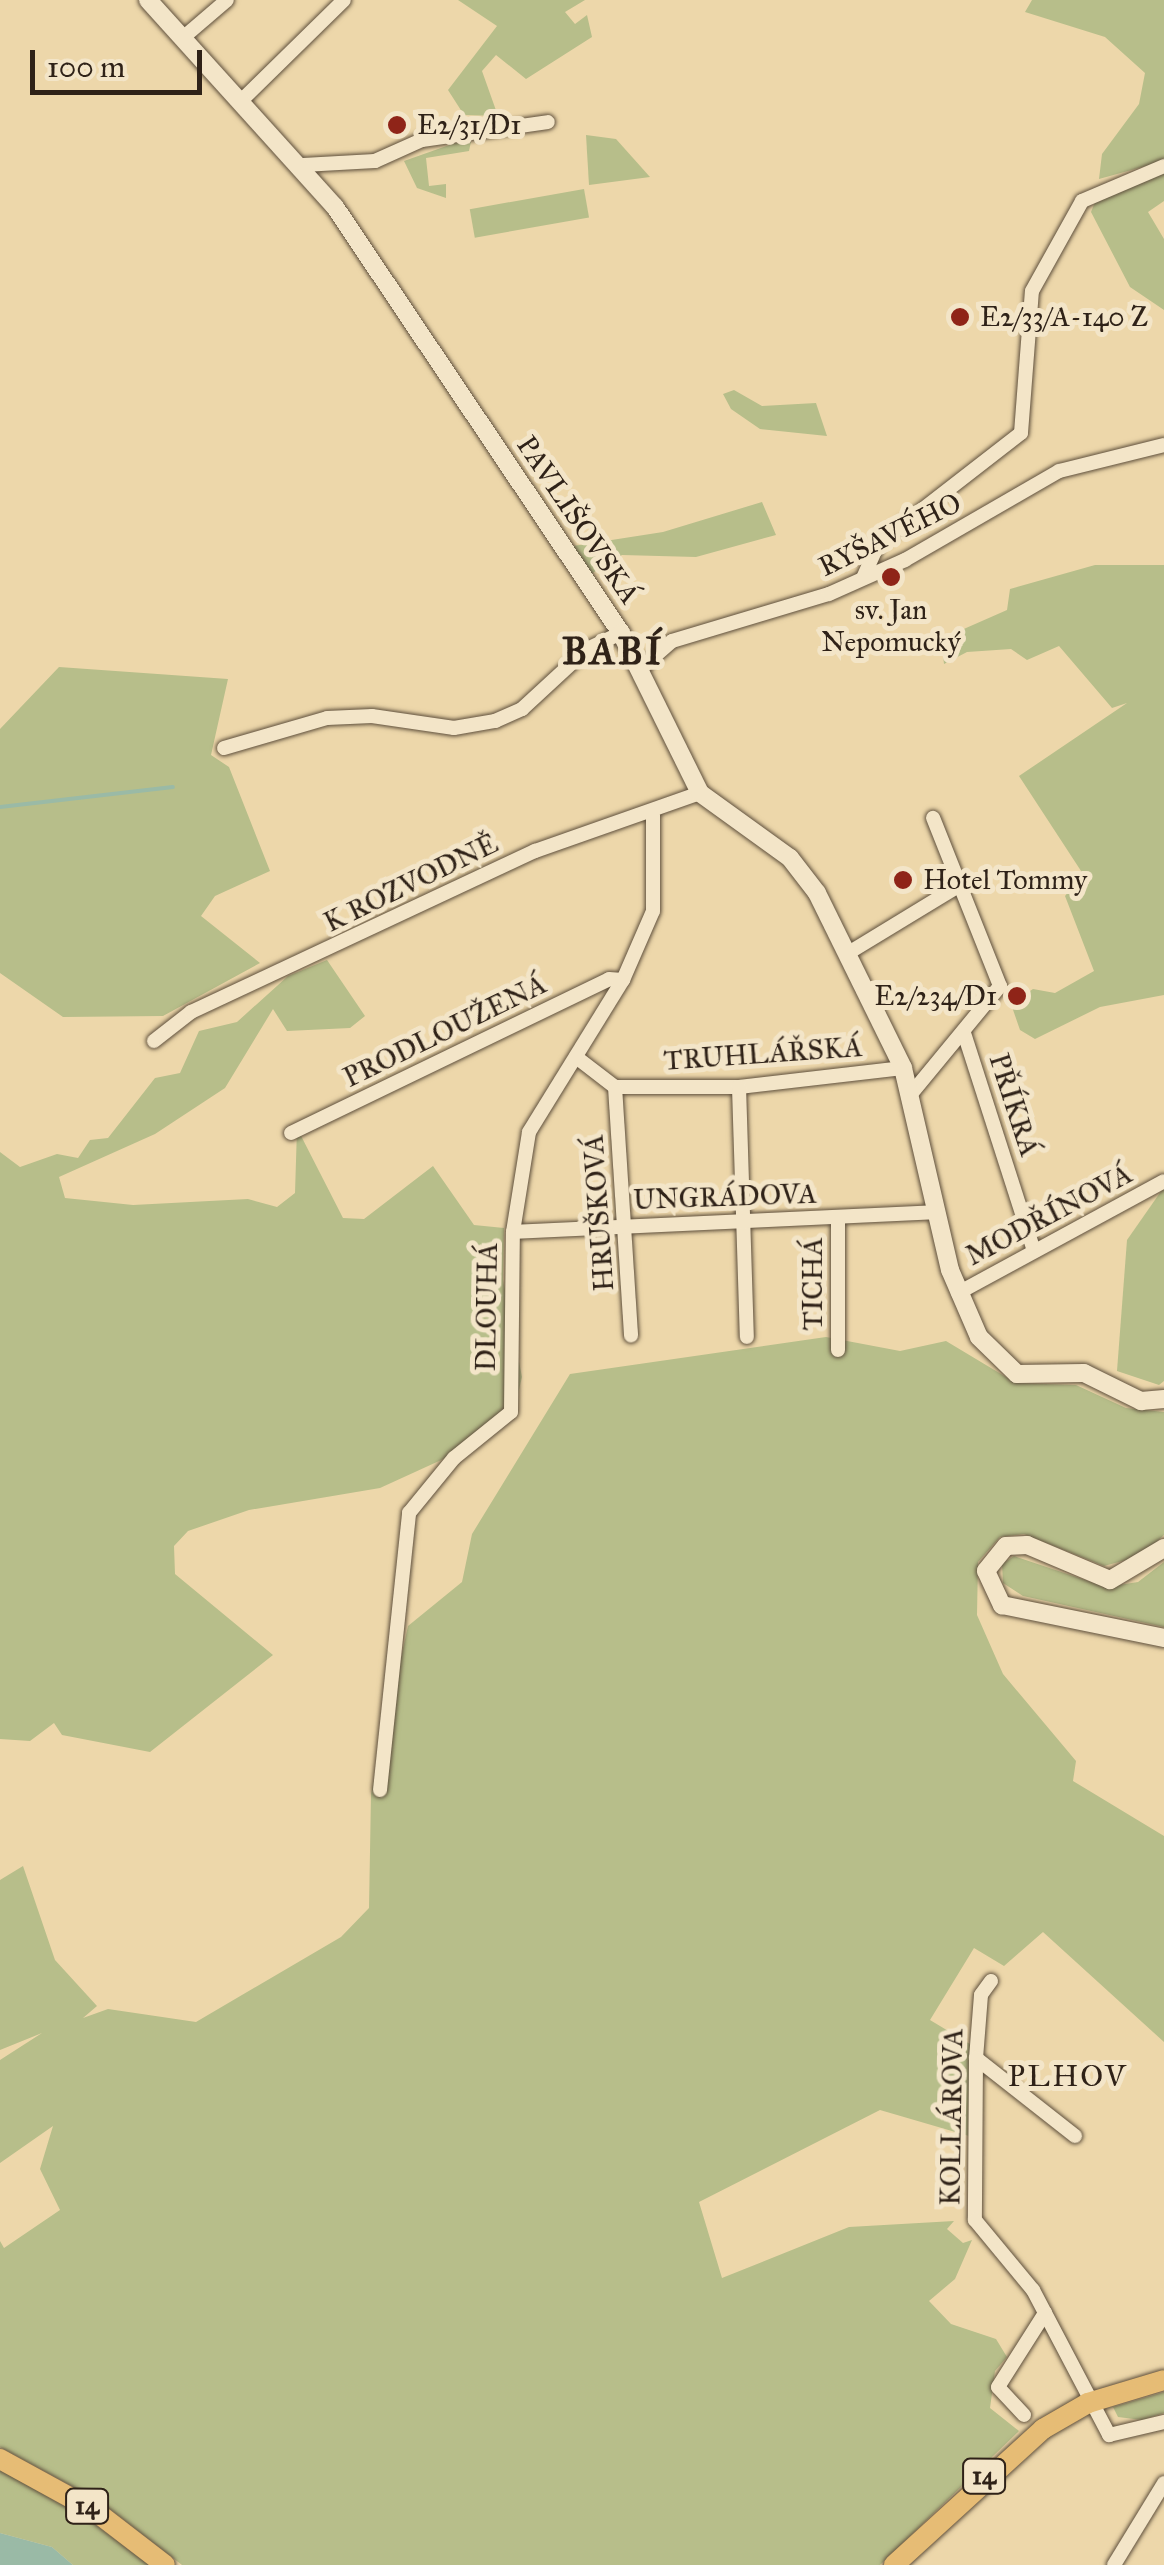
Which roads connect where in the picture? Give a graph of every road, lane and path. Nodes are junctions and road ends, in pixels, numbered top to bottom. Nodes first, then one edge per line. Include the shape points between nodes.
1 (148, 0) edge
2 (227, 0) edge
3 (344, 0) edge
4 (185, 36) junction
5 (243, 99) junction
6 (548, 122) dead end
7 (303, 165) junction
8 (1164, 166) edge
9 (1164, 445) edge
10 (863, 578) junction
11 (621, 633) junction
12 (639, 670) junction
13 (224, 748) dead end
14 (700, 792) junction
15 (653, 814) junction
16 (933, 818) dead end
17 (960, 885) junction
18 (850, 952) junction
19 (622, 980) junction
20 (964, 1032) junction
21 (154, 1041) dead end
22 (576, 1058) junction
23 (903, 1068) junction
24 (739, 1086) junction
25 (615, 1087) junction
26 (911, 1094) junction
27 (291, 1133) dead end
28 (1164, 1181) edge
29 (938, 1212) junction
30 (838, 1218) junction
31 (742, 1224) junction
32 (626, 1226) junction
33 (513, 1232) junction
34 (1034, 1251) junction
35 (958, 1292) junction
36 (631, 1335) dead end
37 (746, 1338) dead end
38 (838, 1350) dead end
39 (1164, 1399) edge
40 (1164, 1548) edge
41 (1164, 1638) edge
42 (380, 1790) dead end
43 (991, 1981) dead end
44 (976, 2058) junction
45 (1074, 2136) dead end
46 (1044, 2313) junction
47 (1164, 2380) edge
48 (1088, 2403) junction
49 (1024, 2414) dead end
50 (1164, 2422) edge
51 (0, 2459) edge
52 (1164, 2483) edge
53 (166, 2565) edge
54 (894, 2565) edge
55 (1114, 2565) edge

1 - 4 street, PAVLIŠOVSKÁ
2 - 4 street
3 - 5 street
4 - 5 street, PAVLIŠOVSKÁ
5 - 7 street, PAVLIŠOVSKÁ
6 - 7 street via 422,140 375,161
7 - 11 street, PAVLIŠOVSKÁ
8 - 10 street via 1082,201 1032,292 1024,334 1022,433 878,544
9 - 10 street, RYŠAVÉHO via 1059,471
10 - 12 street, RYŠAVÉHO via 672,641
11 - 12 street, PAVLIŠOVSKÁ
11 - 13 street via 587,649 522,709 495,722 454,728 372,716 327,718
12 - 14 street, PAVLIŠOVSKÁ
14 - 15 street, K ROZVODNĚ
14 - 18 street, PAVLIŠOVSKÁ via 790,858
15 - 19 street, DLOUHÁ via 653,911
15 - 21 street, K ROZVODNĚ via 536,851 191,1012
16 - 17 street
17 - 18 street
17 - 20 street via 1000,986
18 - 23 street, PAVLIŠOVSKÁ
19 - 22 street, DLOUHÁ
19 - 27 street, PRODLOUŽENÁ via 609,979
20 - 26 street
20 - 34 street, PŘÍKRÁ
22 - 25 street
22 - 33 street, DLOUHÁ via 530,1132
23 - 24 street, TRUHLÁŘSKÁ
23 - 26 street, PAVLIŠOVSKÁ
24 - 25 street, TRUHLÁŘSKÁ
24 - 31 street
25 - 32 street, HRUŠKOVÁ
26 - 29 street, PAVLIŠOVSKÁ
28 - 34 street, MODŘÍNOVÁ
29 - 30 street, UNGRÁDOVA
29 - 35 street, PAVLIŠOVSKÁ
30 - 31 street, UNGRÁDOVA
30 - 38 street, TICHÁ
31 - 32 street, UNGRÁDOVA
31 - 37 street
32 - 33 street, UNGRÁDOVA
32 - 36 street, HRUŠKOVÁ
33 - 42 street, DLOUHÁ via 510,1412 454,1458 409,1513
34 - 35 street, MODŘÍNOVÁ
35 - 39 street, PAVLIŠOVSKÁ via 979,1337 1017,1374 1084,1373 1141,1401
40 - 41 street via 1110,1580 1027,1545 1006,1546 986,1571 1002,1605
43 - 44 street, KOLLÁROVA via 981,1995
44 - 45 street
44 - 46 street, KOLLÁROVA via 975,2220
46 - 48 street, KOLLÁROVA
46 - 49 street via 998,2388
47 - 48 main road, 14
48 - 50 street via 1109,2435
48 - 54 main road, 14 via 994,2467
51 - 53 main road, 14 via 95,2511
52 - 55 street

